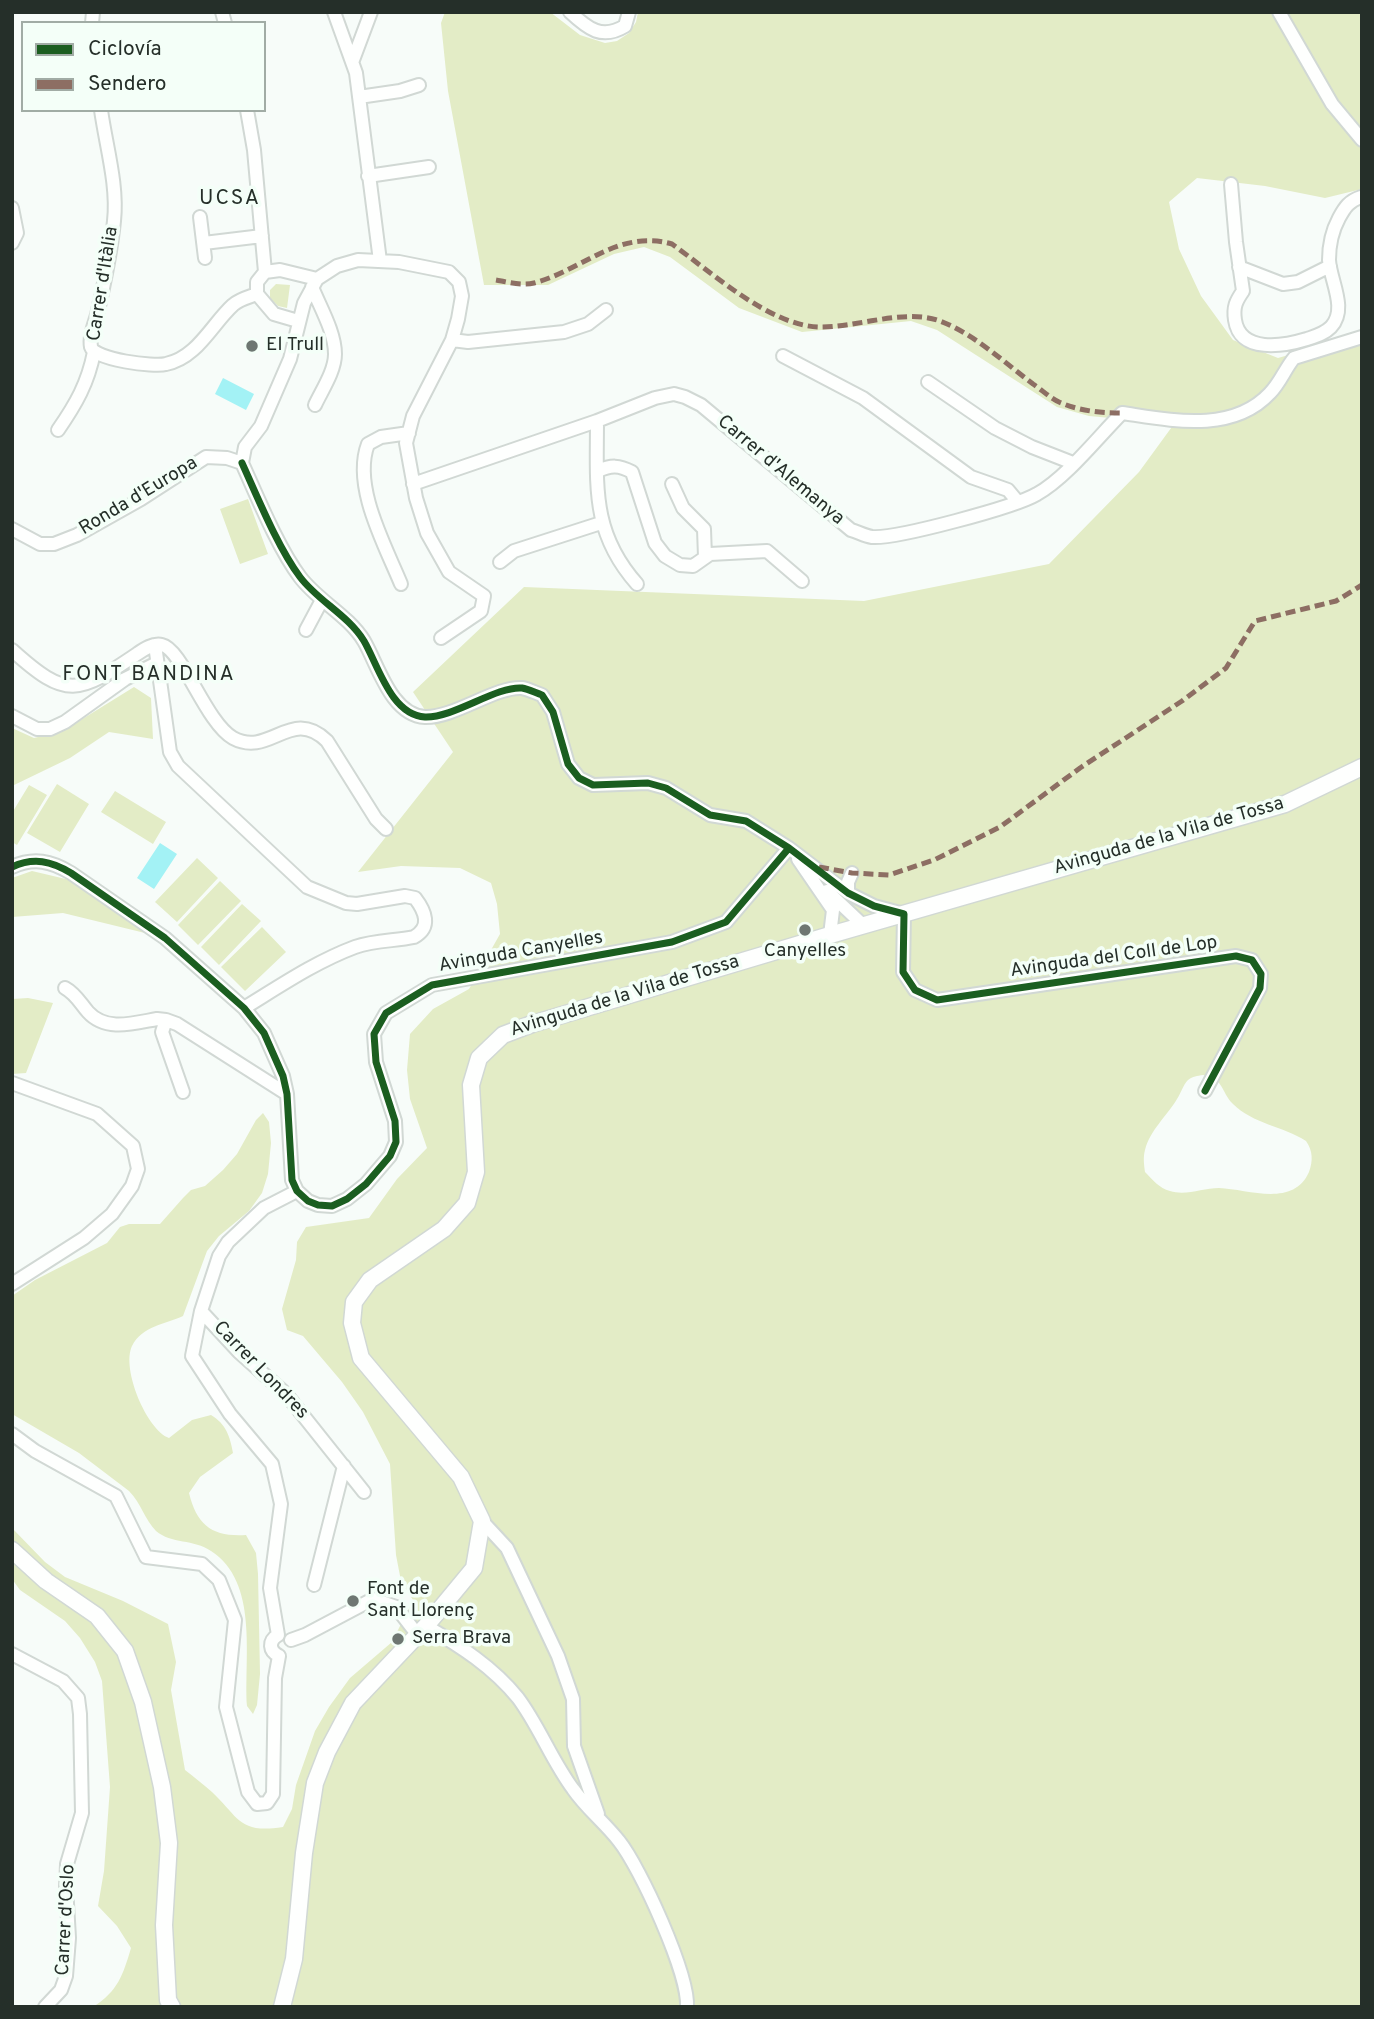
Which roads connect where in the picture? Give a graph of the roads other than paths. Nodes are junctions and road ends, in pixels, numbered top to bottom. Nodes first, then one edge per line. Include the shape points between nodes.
1 (334, 12) edge
2 (370, 12) edge
3 (569, 12) edge
4 (629, 12) edge
5 (1279, 12) edge
6 (353, 60) junction
7 (419, 85) dead end
8 (359, 97) junction
9 (101, 112) edge
10 (247, 112) edge
11 (1362, 140) edge
12 (429, 167) dead end
13 (368, 176) junction
14 (1231, 184) dead end
15 (1361, 197) edge
16 (12, 208) edge
17 (200, 217) dead end
18 (261, 236) junction
19 (12, 243) edge
20 (204, 243) junction
21 (205, 258) dead end
22 (380, 261) junction
23 (1330, 266) junction
24 (1239, 267) junction
25 (265, 272) junction
26 (314, 283) junction
27 (257, 294) junction
28 (606, 310) dead end
29 (298, 321) junction
30 (1362, 337) edge
31 (452, 340) junction
32 (1288, 345) junction
33 (94, 352) junction
34 (783, 356) dead end
35 (1294, 358) junction
36 (928, 382) dead end
37 (315, 405) dead end
38 (597, 421) junction
39 (58, 430) dead end
40 (409, 433) junction
41 (242, 463) junction
42 (1073, 463) junction
43 (598, 471) junction
44 (413, 484) junction
45 (672, 484) dead end
46 (1018, 502) junction
47 (601, 523) junction
48 (12, 529) edge
49 (705, 556) junction
50 (500, 562) dead end
51 (802, 581) dead end
52 (401, 584) dead end
53 (637, 584) dead end
54 (322, 600) junction
55 (306, 630) dead end
56 (441, 638) dead end
57 (155, 645) junction
58 (12, 650) edge
59 (158, 663) junction
60 (12, 716) edge
61 (1362, 767) edge
62 (387, 829) dead end
63 (789, 848) junction
64 (12, 867) edge
65 (852, 873) dead end
66 (811, 876) junction
67 (848, 893) junction
68 (904, 914) junction
69 (863, 925) junction
70 (830, 935) junction
71 (65, 988) dead end
72 (244, 1008) junction
73 (166, 1020) junction
74 (12, 1083) edge
75 (1205, 1091) dead end
76 (183, 1093) dead end
77 (287, 1094) junction
78 (297, 1191) junction
79 (12, 1284) edge
80 (201, 1311) junction
81 (12, 1434) edge
82 (344, 1466) junction
83 (364, 1492) dead end
84 (482, 1521) junction
85 (12, 1550) edge
86 (314, 1586) dead end
87 (422, 1630) junction
88 (284, 1638) junction
89 (12, 1654) edge
90 (602, 1824) junction
91 (45, 2007) edge
92 (172, 2007) edge
93 (282, 2007) edge
94 (687, 2007) edge

1 - 6 street
2 - 6 street
3 - 4 street via 592,30 605,33 625,26
5 - 11 street via 1332,104
6 - 8 street
7 - 8 street
8 - 13 street
9 - 33 street, Carrer d'Itàlia via 115,213 93,327
10 - 18 street
12 - 13 street
13 - 22 street
14 - 24 street
15 - 23 street via 1350,200 1335,226
16 - 19 street via 17,233
17 - 20 street
18 - 20 street
18 - 25 street
20 - 21 street
22 - 26 street via 358,260 337,266
22 - 31 street via 449,272 459,282 462,296
23 - 24 street via 1283,284
23 - 32 street via 1338,305 1335,322 1326,332
24 - 32 street via 1243,290 1234,304 1239,333 1251,342
25 - 26 street via 280,271
25 - 27 street via 257,282
26 - 29 street
26 - 37 street via 335,355
27 - 29 street via 274,314
27 - 33 street, Carrer d'Itàlia via 233,306 197,346 166,364 106,358
28 - 31 street via 588,324 564,332
29 - 41 street via 290,359 261,426 245,447
30 - 35 street
31 - 40 street via 413,416
32 - 35 street
33 - 39 street via 79,400
34 - 46 street via 863,398 971,477 1008,490
35 - 42 street, Carrer d'Alemanya via 1268,396 1244,413 1214,421 1176,421 1122,413
36 - 42 street via 995,428
38 - 43 street
38 - 44 street, Carrer d'Alemanya
38 - 46 street, Carrer d'Alemanya via 655,397 685,397 701,405 851,530 871,537 892,536
40 - 44 street
40 - 52 street via 368,444 364,456 366,492
41 - 48 street, Ronda d'Europa via 206,457 110,517 54,544 40,544
41 - 54 street via 288,559
42 - 46 street, Carrer d'Alemanya via 1037,494
43 - 47 street
43 - 49 street via 609,466 632,472 655,543 665,556 692,566
44 - 56 street via 426,533 449,572 484,596 481,611
45 - 49 street via 683,508 704,529
47 - 50 street via 514,551
47 - 53 street via 621,566
49 - 51 street via 767,551
54 - 55 street
54 - 63 street via 363,639 390,695 406,708 423,717 520,688 542,695 553,712 568,764 579,778 593,785 648,783 666,788 710,815 746,821
57 - 58 street via 92,682 69,686 39,675
57 - 59 street
57 - 62 street via 168,647 177,657 218,726 233,738 256,743 307,727 318,732
59 - 60 street via 125,679 50,729 37,729
59 - 72 street via 170,752 178,766 298,880 346,903 415,898 425,914 420,934 356,947
61 - 68 main road, Avinguda de la Vila de Tossa via 1285,804
63 - 66 street
63 - 67 street
63 - 78 street, Avinguda Canyelles via 726,922 672,942 432,985 386,1013 374,1034 376,1062 395,1121 396,1142 390,1156 366,1184 332,1206 308,1201
64 - 72 street via 42,861 71,873 166,938
65 - 67 street
66 - 69 street
66 - 70 street via 833,910
67 - 68 street
68 - 69 main road, Avinguda de la Vila de Tossa
68 - 75 street, Avinguda del Coll de Lop via 903,972 915,990 937,1000 1236,956 1252,960 1261,974 1260,988
69 - 70 main road, Avinguda de la Vila de Tossa
70 - 84 main road, Avinguda de la Vila de Tossa via 532,1024 503,1035 479,1058 471,1085 476,1172 467,1203 444,1229 370,1280 354,1302 352,1323 361,1358 461,1477
71 - 73 street via 76,994 93,1017 108,1024
72 - 77 street via 264,1033
73 - 76 street via 162,1032
73 - 77 street
74 - 79 street via 97,1114 133,1146 138,1169 112,1214 84,1238
77 - 78 street via 290,1170
78 - 80 street via 264,1208 228,1242 211,1275
80 - 82 street, Carrer Londres via 286,1394
80 - 88 street via 192,1356 230,1414 272,1464 281,1504 270,1588
81 - 88 street via 116,1496 146,1558 202,1564 219,1580 234,1620 226,1707 248,1791 257,1804 267,1803 273,1794 279,1656 271,1645 273,1638
82 - 83 street, Carrer Londres
82 - 86 street
84 - 87 main road via 474,1569
84 - 90 street via 507,1548 558,1656 573,1699 574,1746
85 - 92 main road via 46,1581 97,1616 125,1651 143,1702 169,1843 164,1925
87 - 88 street via 396,1607 373,1599 306,1635
87 - 90 street via 483,1662 518,1699 572,1789
87 - 93 main road via 353,1703 315,1783 294,1959
89 - 91 street, Carrer d'Oslo via 63,1681 78,1698 80,1714 82,1813 67,1864 66,1976 61,1990
90 - 94 street via 639,1873 674,1950

